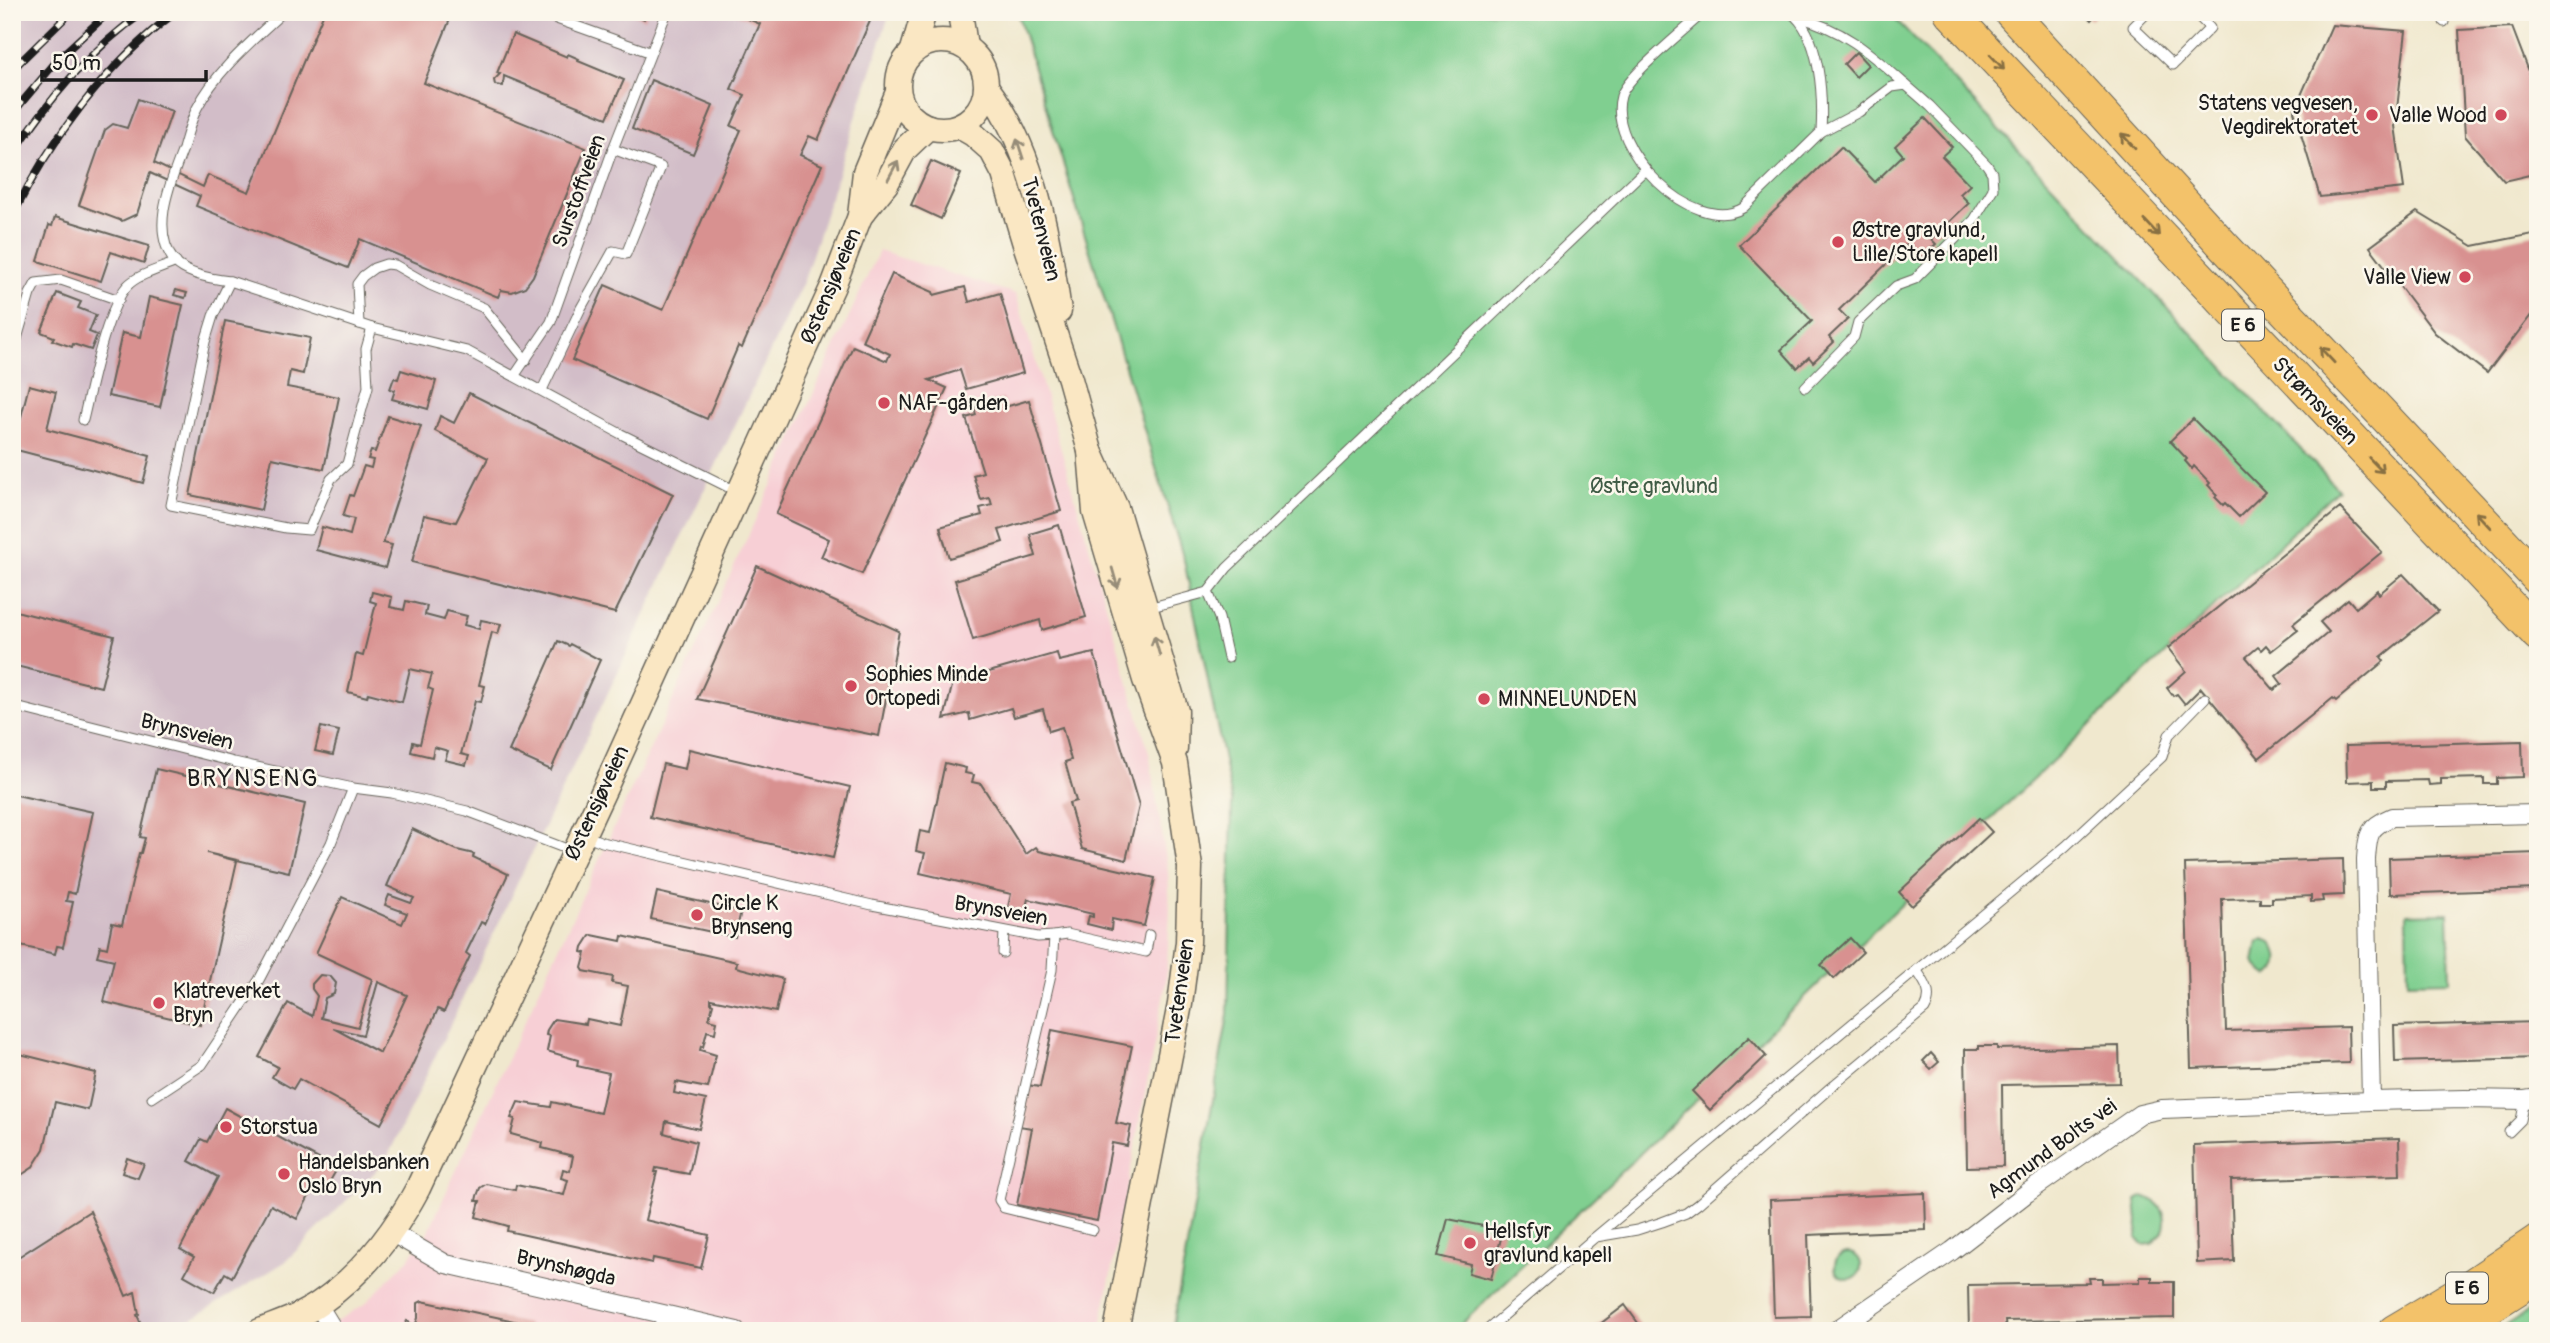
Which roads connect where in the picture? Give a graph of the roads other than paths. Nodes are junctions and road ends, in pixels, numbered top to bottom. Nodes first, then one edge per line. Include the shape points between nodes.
1 (283, 12) edge
2 (537, 12) edge
3 (667, 12) edge
4 (924, 12) edge
5 (960, 12) edge
6 (1704, 12) edge
7 (1950, 12) edge
8 (2010, 12) edge
9 (2148, 12) edge
10 (2196, 13) edge
11 (1793, 15) edge
12 (965, 46) junction
13 (914, 50) junction
14 (649, 52) junction
15 (1906, 85) junction
16 (987, 88) junction
17 (898, 92) junction
18 (959, 126) junction
19 (928, 127) junction
20 (1821, 132) junction
21 (612, 149) junction
22 (1645, 170) junction
23 (860, 216) junction
24 (176, 262) junction
25 (230, 281) junction
26 (119, 300) junction
27 (359, 324) junction
28 (372, 328) junction
29 (12, 356) edge
30 (526, 360) junction
31 (515, 376) junction
32 (1070, 379) junction
33 (1805, 387) dead end
34 (542, 390) junction
35 (83, 420) dead end
36 (1090, 451) junction
37 (740, 492) junction
38 (2535, 575) edge
39 (1208, 592) junction
40 (1146, 609) junction
41 (2538, 635) edge
42 (1228, 658) dead end
43 (2205, 698) dead end
44 (12, 706) edge
45 (1175, 763) junction
46 (353, 788) junction
47 (2538, 814) edge
48 (579, 843) junction
49 (1004, 931) junction
50 (1149, 935) dead end
51 (1054, 936) junction
52 (1003, 953) dead end
53 (1917, 971) junction
54 (152, 1098) dead end
55 (2531, 1099) edge
56 (2371, 1101) junction
57 (2509, 1132) dead end
58 (1138, 1218) junction
59 (1093, 1230) dead end
60 (391, 1232) junction
61 (1594, 1238) junction
62 (2538, 1240) edge
63 (2538, 1276) edge
64 (318, 1305) junction
65 (659, 1322) edge
66 (260, 1331) edge
67 (334, 1331) edge
68 (737, 1331) edge
69 (1116, 1331) edge
70 (1133, 1331) edge
71 (1486, 1331) edge
72 (1835, 1331) edge
73 (2393, 1331) edge
74 (2452, 1331) edge

1 - 24 lane via 229,63 197,107 164,208 165,238
2 - 14 lane
3 - 14 lane, Surstoffveien
4 - 13 main road, Østensjøveien
5 - 12 main road
6 - 22 lane via 1621,94 1625,136
7 -> 41 highway, Strømsveien / E 6
38 -> 8 highway, Strømsveien / E 6
9 - 10 lane via 2133,27 2173,65 2210,28
11 - 15 lane via 1843,34
11 - 20 lane via 1811,41 1820,77
12 - 13 main road via 944,40
12 - 16 main road via 982,64
13 - 17 main road, Østensjøveien via 903,63
14 - 21 lane, Surstoffveien
15 - 20 lane via 1892,87
15 - 33 lane via 1987,164 1993,189 1974,220 1915,279 1896,286 1858,322 1854,337
16 - 18 main road via 978,111
32 -> 16 main road, Tvetenveien via 1048,237 1015,132
17 - 19 main road via 915,120
17 - 23 main road, Østensjøveien via 865,172
18 - 19 main road
18 - 32 main road, Tvetenveien via 983,142 999,162
23 -> 19 main road, Østensjøveien via 886,184 905,149
20 - 22 lane via 1736,212 1716,214 1694,207
21 - 30 lane, Surstoffveien via 551,322
21 - 34 lane via 661,167 626,254 612,251
22 - 39 lane via 1227,568
23 - 37 main road, Østensjøveien
24 - 25 lane
24 - 26 lane via 134,282
25 - 27 lane
25 - 28 lane via 205,342 171,505 309,530 331,479 347,464 368,387 366,349
26 - 29 lane via 61,280 36,283
26 - 35 lane
27 - 28 lane
27 - 30 lane via 357,284 374,268 395,265 484,308
28 - 31 lane via 467,351
30 - 31 lane, Surstoffveien
31 - 34 lane
32 - 36 main road, Tvetenveien
34 - 37 lane
36 - 40 main road, Tvetenveien via 1116,508
36 -> 45 main road, Tvetenveien via 1096,512 1145,680
37 - 48 main road, Østensjøveien
39 - 40 lane
39 - 42 lane
45 -> 40 main road, Tvetenveien via 1175,711
43 - 53 lane via 2169,735 2162,757 2056,855
44 - 46 lane, Brynsveien
45 - 58 main road, Tvetenveien via 1190,867 1188,942
46 - 48 lane, Brynsveien via 467,811
46 - 54 lane via 331,843 259,980 202,1065
47 - 56 street via 2392,817 2371,830 2365,859
48 - 49 lane, Brynsveien via 602,842
48 - 60 main road, Østensjøveien via 454,1115
49 - 51 lane, Brynsveien
49 - 52 lane
50 - 51 lane via 1146,952 1067,934
51 - 59 lane, Brynsveien via 1049,981 999,1200 1004,1208
53 - 61 lane
53 - 61 lane via 1928,988 1925,1009 1713,1192 1686,1213 1637,1230
55 - 56 street, Agmund Bolts vei
55 - 57 lane
56 - 72 street, Agmund Bolts vei via 2162,1108 2140,1114
58 - 69 main road, Tvetenveien
58 - 70 main road, Tvetenveien
60 - 64 main road, Østensjøveien via 352,1277
60 - 65 street, Brynshøgda via 446,1264
61 - 71 lane
62 - 73 highway, E 6
63 - 74 highway, E 6
64 - 66 main road, Østensjøveien
64 - 67 street
65 - 68 street, Brynshøgda

